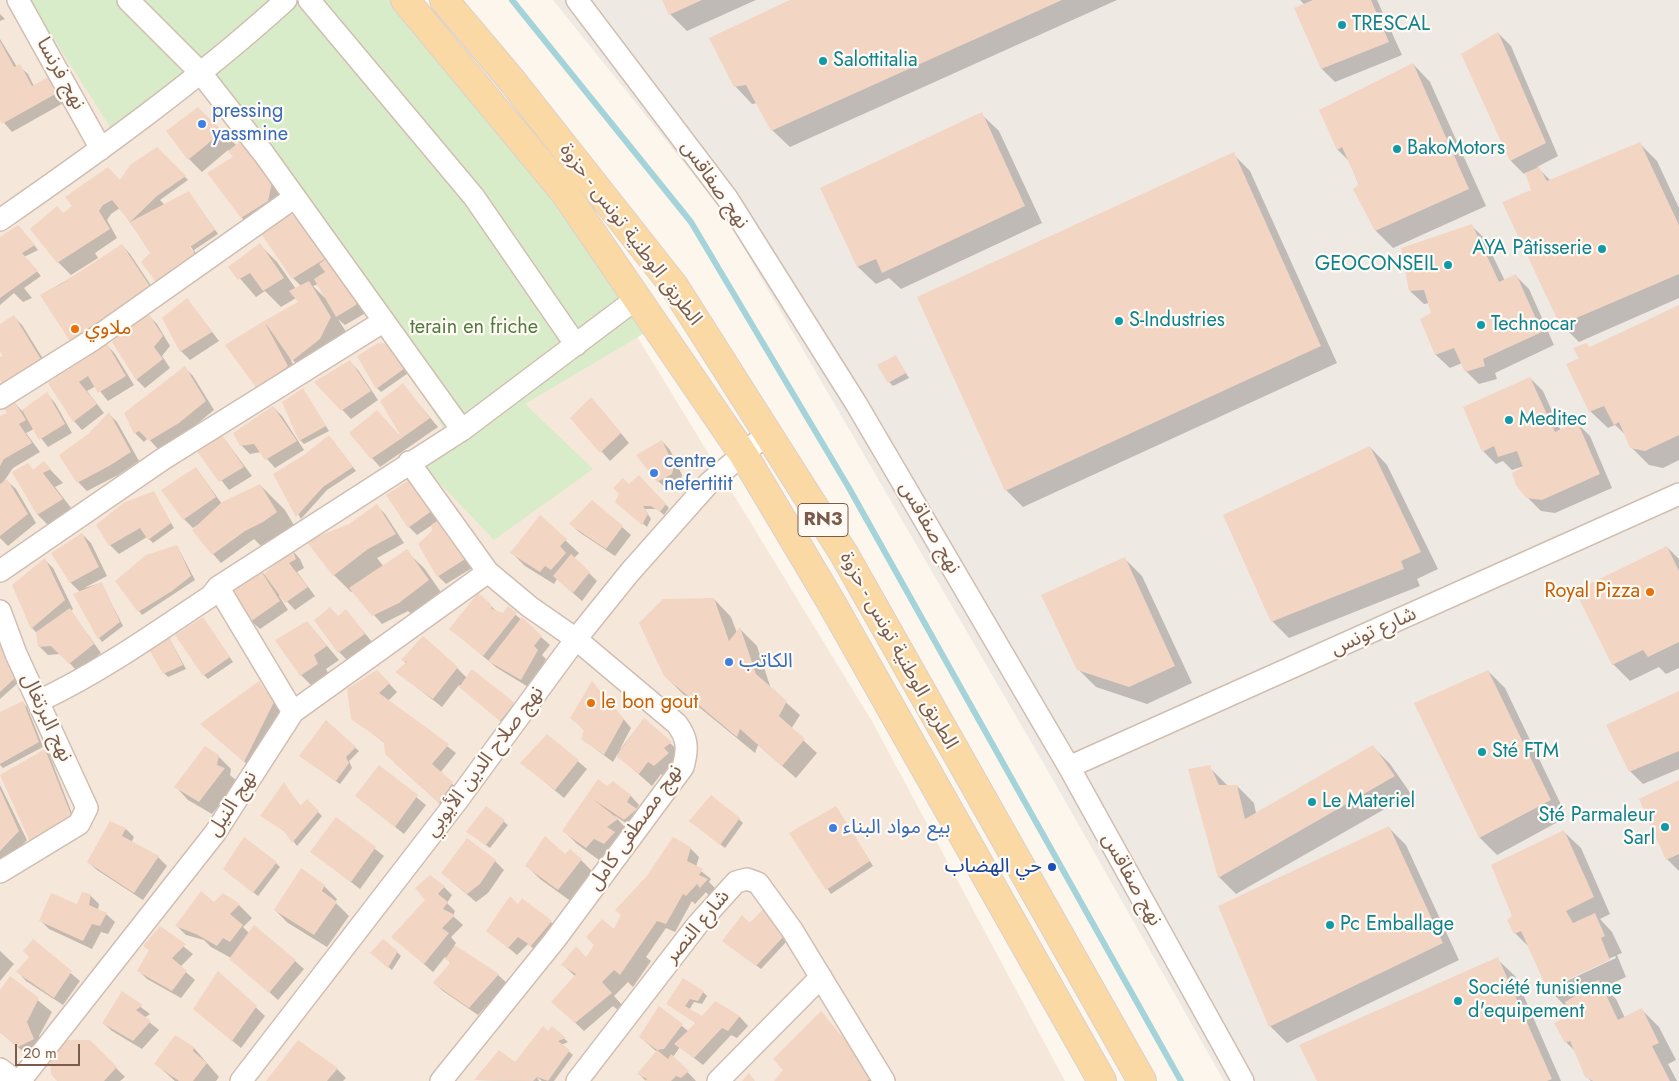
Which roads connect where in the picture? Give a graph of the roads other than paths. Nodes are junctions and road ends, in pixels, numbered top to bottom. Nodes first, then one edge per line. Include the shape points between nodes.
1 (18, 0) edge
2 (128, 0) edge
3 (286, 0) edge
4 (309, 0) edge
5 (405, 0) edge
6 (444, 0) edge
7 (577, 0) edge
8 (200, 72) junction
9 (101, 149) junction
10 (295, 197) junction
11 (0, 220) edge
12 (636, 299) junction
13 (384, 321) junction
14 (576, 345) junction
15 (0, 398) edge
16 (462, 430) junction
17 (768, 433) junction
18 (743, 454) junction
19 (409, 462) junction
20 (1679, 494) edge
21 (0, 571) edge
22 (488, 572) junction
23 (218, 587) junction
24 (0, 611) edge
25 (576, 640) junction
26 (40, 701) junction
27 (293, 712) junction
28 (1069, 767) junction
29 (0, 872) edge
30 (820, 977) junction
31 (0, 1069) edge
32 (16, 1081) edge
33 (20, 1081) edge
34 (241, 1081) edge
35 (441, 1081) edge
36 (577, 1081) edge
37 (718, 1081) edge
38 (883, 1081) edge
39 (1102, 1081) edge
40 (1142, 1081) edge
41 (1243, 1081) edge

1 - 9 street, نهج فرنسا
2 - 8 street
3 - 8 street
4 - 14 street via 474,198
5 - 12 main road, الطريق الوطنية تونس - حزوة / RN3 via 565,193
6 - 17 main road, الطريق الوطنية تونس - حزوة / RN3 via 674,286
7 - 28 street, نهج صفاقس via 726,198 857,405
8 - 9 street
8 - 10 street
9 - 11 street
10 - 13 street
10 - 15 street via 94,339
12 - 14 street
12 - 18 main road, الطريق الوطنية تونس - حزوة / RN3
13 - 16 street
13 - 21 street via 163,459
14 - 16 street
16 - 19 street
17 - 18 street, نهج صلاح الدين الأيوبي
17 - 40 main road, الطريق الوطنية تونس - حزوة / RN3 via 844,554
18 - 25 street, نهج صلاح الدين الأيوبي via 687,506
18 - 39 main road, الطريق الوطنية تونس - حزوة / RN3 via 831,602
19 - 22 street, نهج مصطفى كامل
19 - 23 street
20 - 28 street, شارع تونس
22 - 25 street, نهج مصطفى كامل
22 - 27 street, نهج النيل
23 - 26 street via 211,596 116,660
23 - 27 street
24 - 26 street, نهج البرتغال via 16,654
25 - 34 street, نهج صلاح الدين الأيوبي via 457,801
25 - 35 street, نهج مصطفى كامل via 677,724 686,736 687,752 683,767 554,941
26 - 29 street, نهج البرتغال via 87,808 79,824
27 - 33 street, نهج النيل via 215,833
28 - 41 street, نهج صفاقس
30 - 36 street, شارع النصر via 792,930 758,884 747,879 736,882 692,931
30 - 37 street
30 - 38 street, شارع النصر
31 - 32 street

